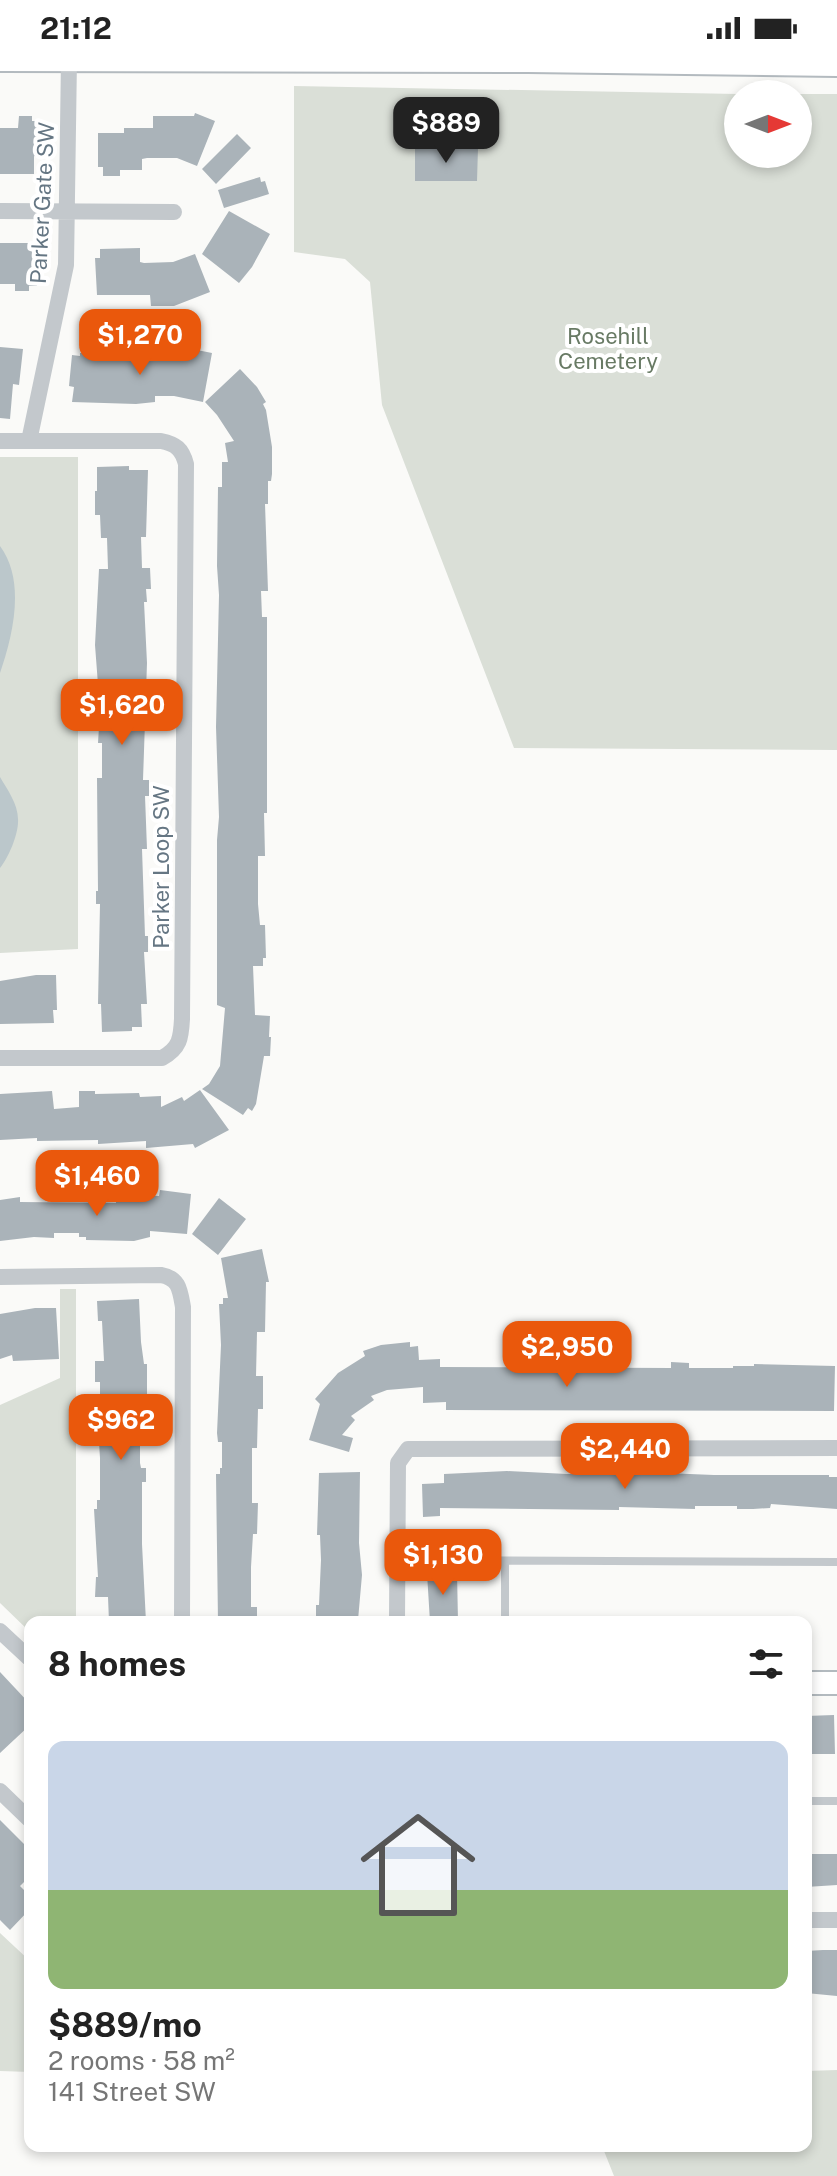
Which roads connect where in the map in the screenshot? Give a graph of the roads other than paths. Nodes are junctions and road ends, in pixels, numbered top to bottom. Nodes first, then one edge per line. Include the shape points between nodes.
1 (69, 57) edge
2 (0, 60) edge
3 (837, 65) edge
4 (0, 211) edge
5 (68, 212) junction
6 (174, 212) dead end
7 (0, 441) edge
8 (29, 441) junction
9 (0, 1058) edge
10 (0, 1277) edge
11 (837, 1448) edge
12 (396, 1560) junction
13 (505, 1561) junction
14 (837, 1562) edge
15 (182, 1616) edge
16 (397, 1616) edge
17 (505, 1616) edge
18 (0, 1631) edge
19 (24, 1653) edge
20 (812, 1683) edge
21 (837, 1683) edge
22 (0, 1791) edge
23 (812, 1801) edge
24 (837, 1801) edge
25 (24, 1814) edge
26 (812, 1920) edge
27 (837, 1920) edge

1 - 2 main road
1 - 3 main road
1 - 5 street, Parker Gate SW
4 - 5 street
5 - 6 street
5 - 8 street, Parker Gate SW via 66,265
7 - 8 street, Parker Loop SW
8 - 9 street, Parker Loop SW via 161,441 173,443 186,464 182,1019 174,1052 162,1058
10 - 15 street via 161,1275 178,1283 183,1307
11 - 12 street via 408,1449 398,1463
12 - 13 lane
12 - 16 street
13 - 14 lane
13 - 17 lane
18 - 19 street
20 - 21 main road
22 - 25 street
23 - 24 lane
26 - 27 street

